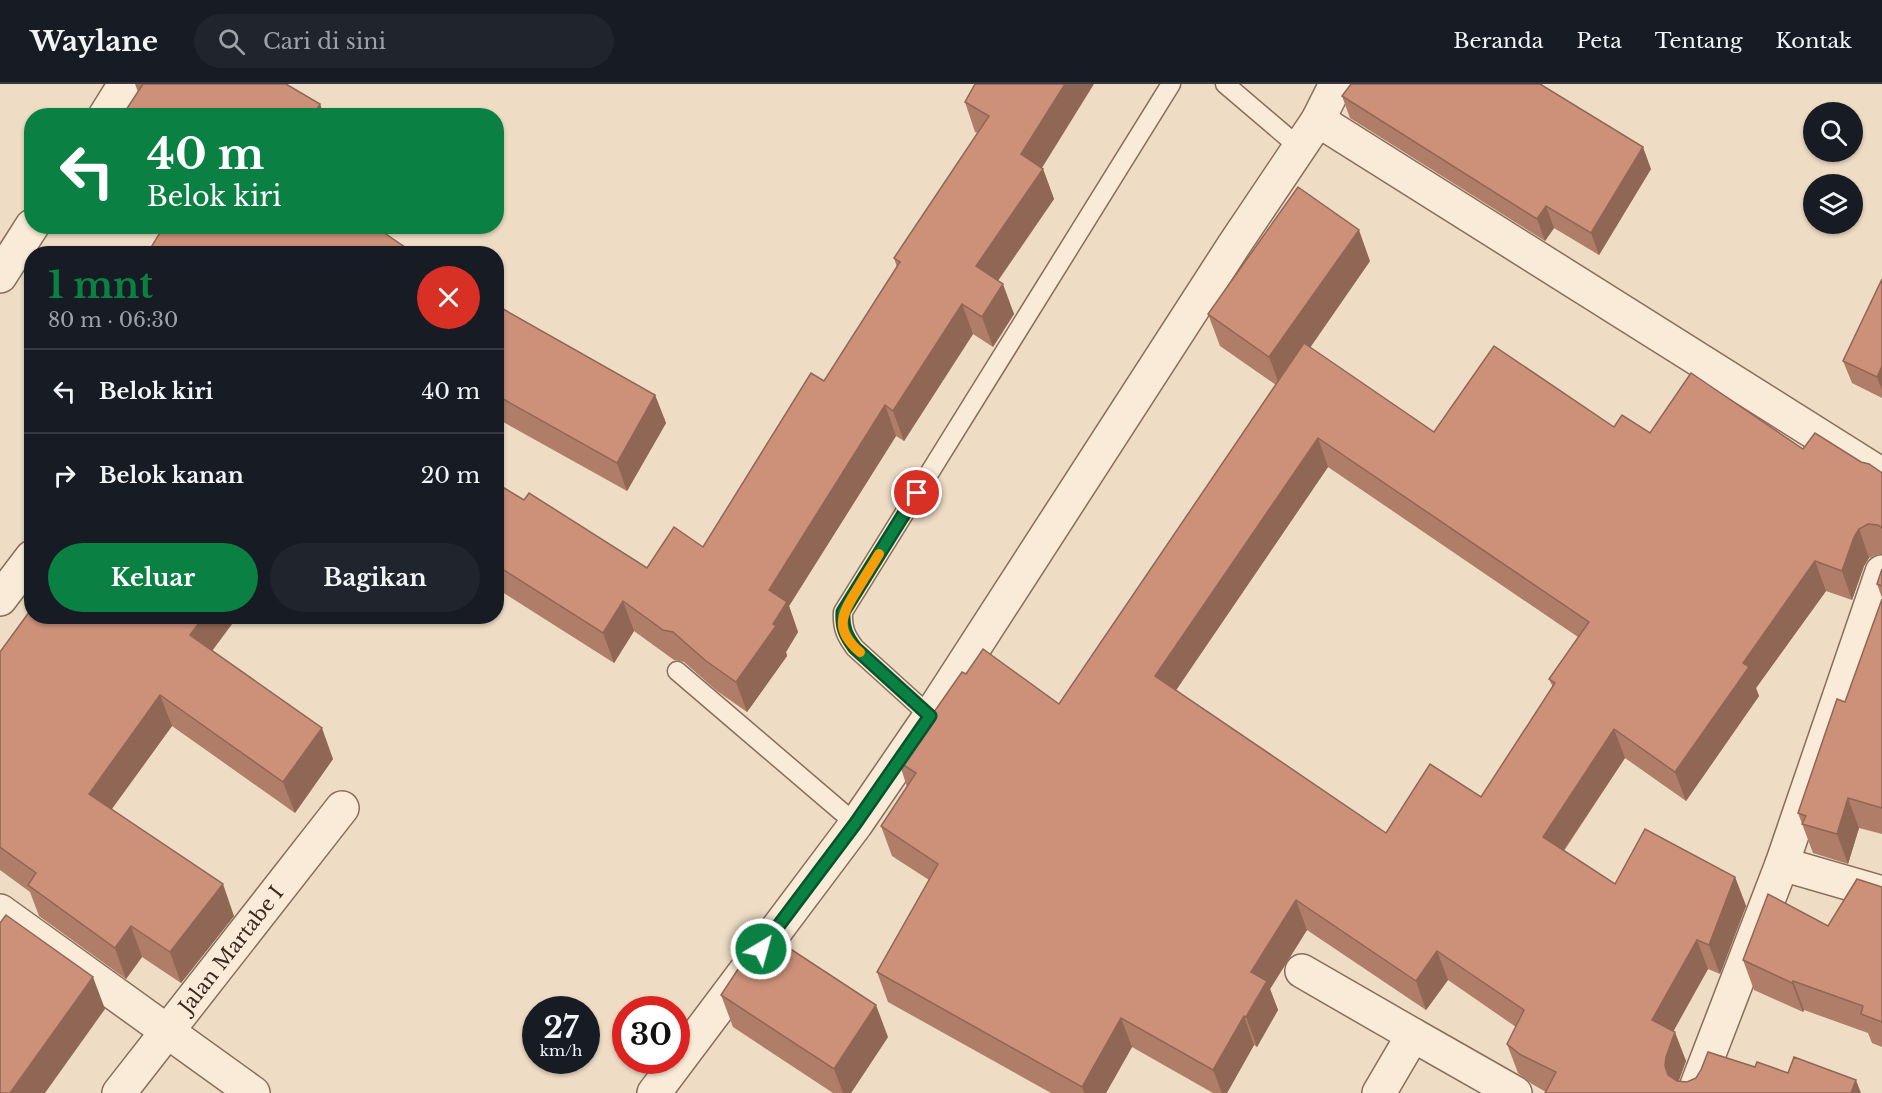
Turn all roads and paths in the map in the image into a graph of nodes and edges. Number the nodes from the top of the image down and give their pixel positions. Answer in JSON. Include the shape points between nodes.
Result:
{"nodes":[{"id":1,"x":125,"y":84,"type":"edge"},
{"id":2,"x":1171,"y":84,"type":"edge"},
{"id":3,"x":1225,"y":84,"type":"edge"},
{"id":4,"x":1336,"y":84,"type":"edge"},
{"id":5,"x":110,"y":108,"type":"edge"},
{"id":6,"x":1318,"y":120,"type":"junction"},
{"id":7,"x":1299,"y":147,"type":"junction"},
{"id":8,"x":27,"y":234,"type":"edge"},
{"id":9,"x":0,"y":276,"type":"edge"},
{"id":10,"x":1882,"y":475,"type":"edge"},
{"id":11,"x":24,"y":568,"type":"edge"},
{"id":12,"x":1882,"y":572,"type":"edge"},
{"id":13,"x":0,"y":599,"type":"edge"},
{"id":14,"x":677,"y":671,"type":"dead end"},
{"id":15,"x":930,"y":716,"type":"junction"},
{"id":16,"x":342,"y":808,"type":"dead end"},
{"id":17,"x":855,"y":824,"type":"junction"},
{"id":18,"x":1782,"y":864,"type":"junction"},
{"id":19,"x":1882,"y":893,"type":"edge"},
{"id":20,"x":0,"y":911,"type":"edge"},
{"id":21,"x":1302,"y":971,"type":"dead end"},
{"id":22,"x":167,"y":1031,"type":"junction"},
{"id":23,"x":1413,"y":1035,"type":"junction"},
{"id":24,"x":119,"y":1093,"type":"edge"},
{"id":25,"x":253,"y":1093,"type":"edge"},
{"id":26,"x":654,"y":1093,"type":"edge"},
{"id":27,"x":1379,"y":1093,"type":"edge"},
{"id":28,"x":1515,"y":1093,"type":"edge"},
{"id":29,"x":1694,"y":1093,"type":"edge"}],
"edges":[{"from":1,"to":5,"type":"street"},
{"from":2,"to":15,"type":"lane","via":[[843,612],[842,626],[855,648]]},
{"from":3,"to":7,"type":"lane"},
{"from":4,"to":6,"type":"street"},
{"from":6,"to":7,"type":"street"},
{"from":6,"to":10,"type":"street"},
{"from":7,"to":15,"type":"street"},
{"from":8,"to":9,"type":"street"},
{"from":11,"to":13,"type":"street"},
{"from":12,"to":18,"type":"street"},
{"from":14,"to":17,"type":"lane"},
{"from":15,"to":17,"type":"street"},
{"from":16,"to":22,"type":"street","name":"Jalan Martabe I"},
{"from":17,"to":26,"type":"street"},
{"from":18,"to":19,"type":"street"},
{"from":18,"to":29,"type":"street"},
{"from":20,"to":22,"type":"street"},
{"from":21,"to":23,"type":"street"},
{"from":22,"to":24,"type":"street","name":"Jalan Martabe I"},
{"from":22,"to":25,"type":"street"},
{"from":23,"to":27,"type":"street"},
{"from":23,"to":28,"type":"street"}]}
